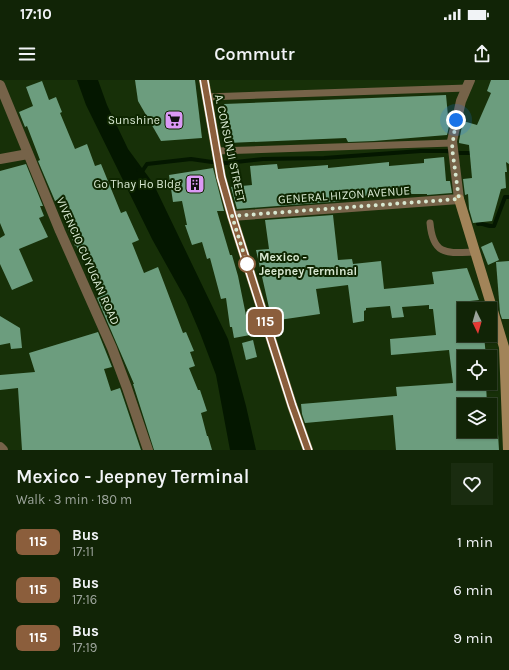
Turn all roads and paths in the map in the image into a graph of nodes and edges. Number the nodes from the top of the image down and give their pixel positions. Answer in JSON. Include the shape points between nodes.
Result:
{"nodes":[{"id":1,"x":204,"y":80,"type":"edge"},
{"id":2,"x":469,"y":84,"type":"edge"},
{"id":3,"x":0,"y":85,"type":"edge"},
{"id":4,"x":206,"y":97,"type":"junction"},
{"id":5,"x":452,"y":150,"type":"junction"},
{"id":6,"x":217,"y":152,"type":"junction"},
{"id":7,"x":28,"y":154,"type":"junction"},
{"id":8,"x":0,"y":159,"type":"edge"},
{"id":9,"x":459,"y":199,"type":"junction"},
{"id":10,"x":232,"y":216,"type":"junction"},
{"id":11,"x":430,"y":223,"type":"dead end"},
{"id":12,"x":474,"y":252,"type":"junction"},
{"id":13,"x":506,"y":346,"type":"edge"},
{"id":14,"x":148,"y":450,"type":"edge"},
{"id":15,"x":308,"y":450,"type":"edge"},
{"id":16,"x":508,"y":450,"type":"edge"}],
"edges":[{"from":1,"to":4,"type":"main road","name":"A. CONSUNJI STREET"},
{"from":2,"to":4,"type":"lane"},
{"from":2,"to":5,"type":"street","via":[[461,102]]},
{"from":3,"to":7,"type":"street","name":"VIVENCIO CUYUGAN ROAD"},
{"from":4,"to":6,"type":"main road","name":"A. CONSUNJI STREET"},
{"from":5,"to":6,"type":"lane"},
{"from":5,"to":9,"type":"street"},
{"from":6,"to":10,"type":"main road","name":"A. CONSUNJI STREET"},
{"from":7,"to":8,"type":"street"},
{"from":7,"to":14,"type":"street","name":"VIVENCIO CUYUGAN ROAD","via":[[112,348]]},
{"from":9,"to":10,"type":"street","name":"GENERAL HIZON AVENUE"},
{"from":9,"to":12,"type":"main road"},
{"from":10,"to":15,"type":"main road","name":"A. CONSUNJI STREET"},
{"from":11,"to":12,"type":"lane","via":[[431,237],[438,248],[448,252]]},
{"from":12,"to":13,"type":"main road"},
{"from":13,"to":16,"type":"main road"}]}
